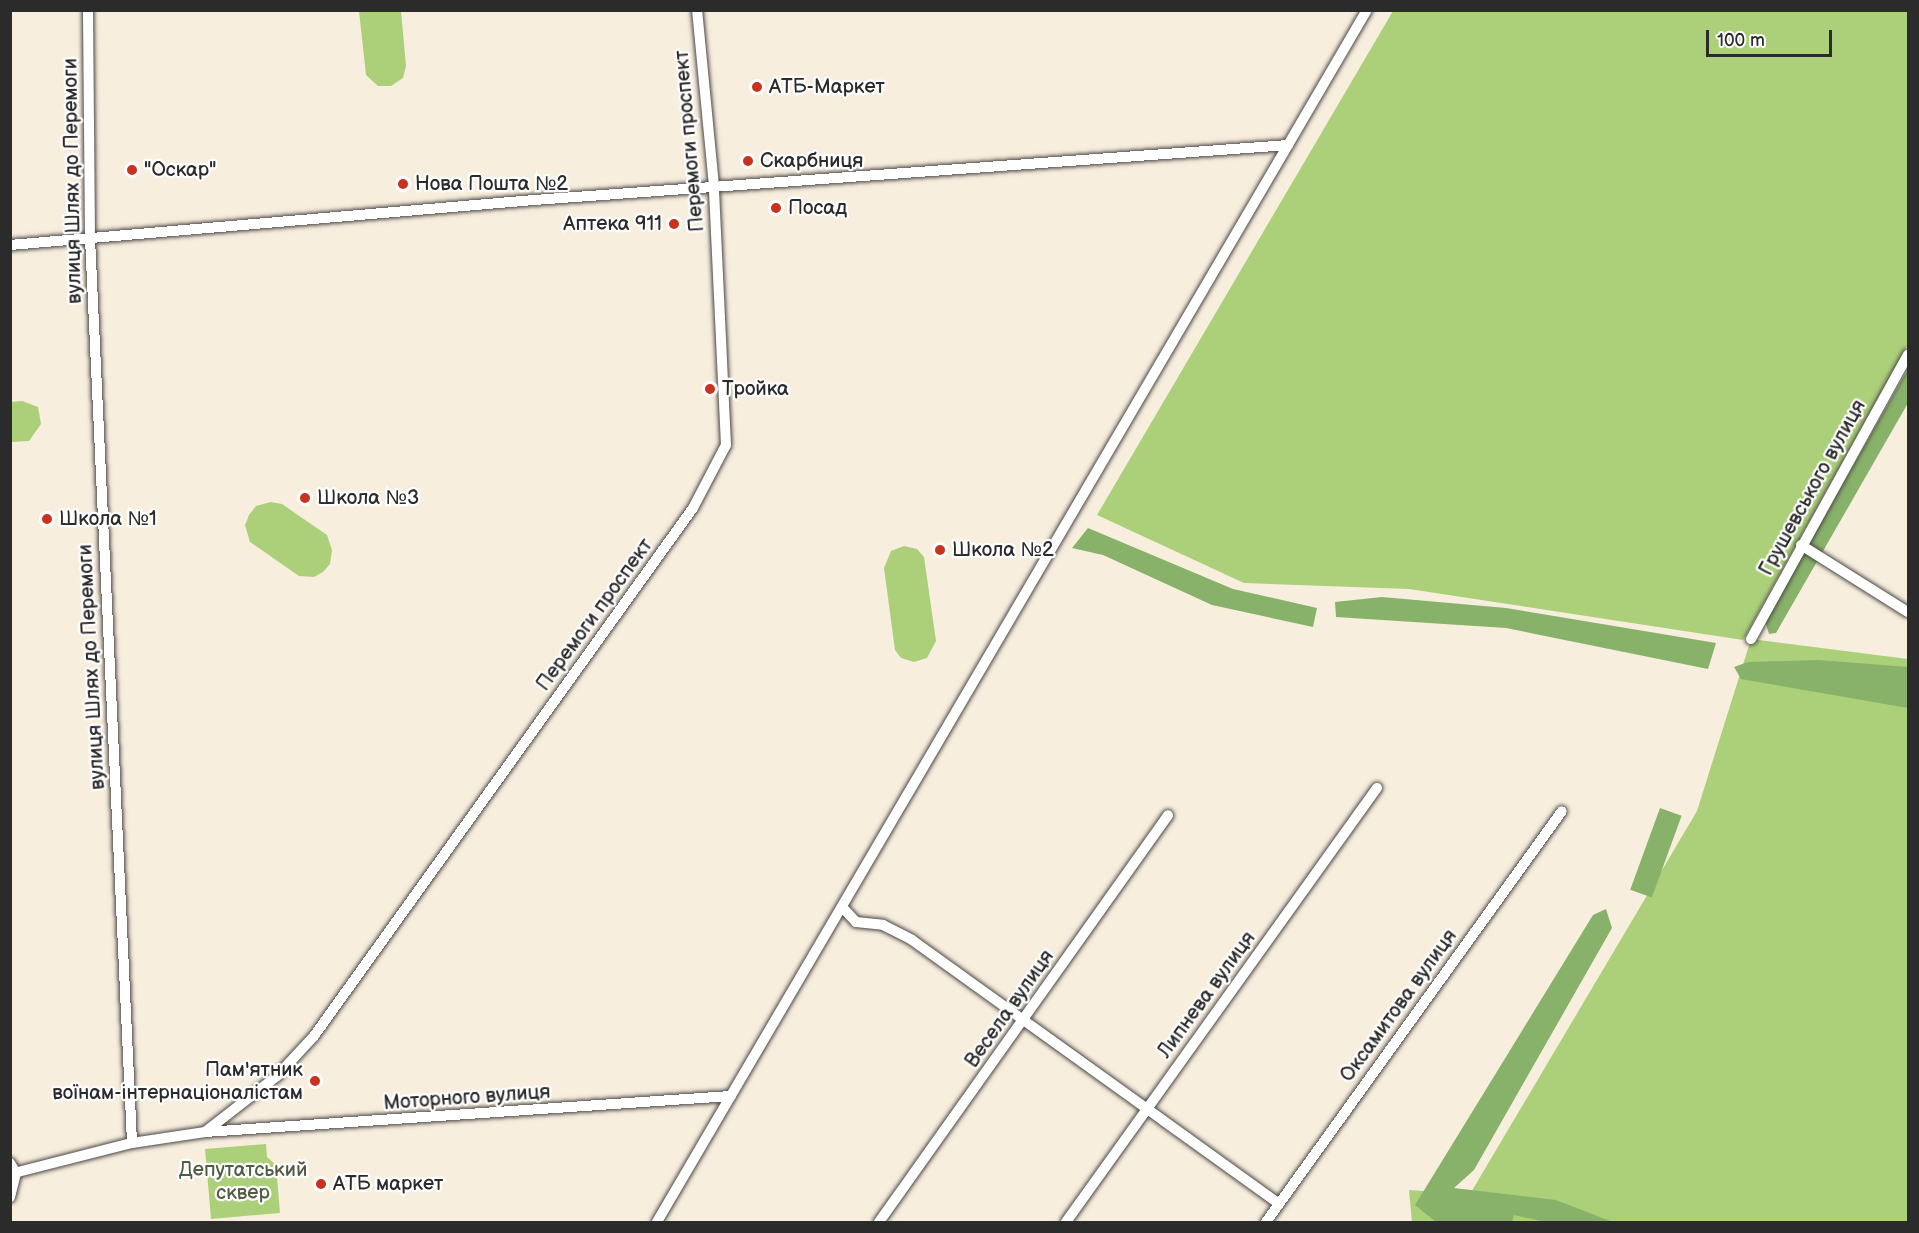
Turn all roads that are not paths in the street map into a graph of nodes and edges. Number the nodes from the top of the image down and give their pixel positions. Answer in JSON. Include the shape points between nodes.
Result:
{"nodes":[{"id":1,"x":88,"y":10,"type":"edge"},
{"id":2,"x":697,"y":10,"type":"edge"},
{"id":3,"x":1367,"y":10,"type":"edge"},
{"id":4,"x":1288,"y":145,"type":"junction"},
{"id":5,"x":714,"y":186,"type":"junction"},
{"id":6,"x":90,"y":238,"type":"junction"},
{"id":7,"x":10,"y":244,"type":"edge"},
{"id":8,"x":1908,"y":355,"type":"edge"},
{"id":9,"x":1801,"y":545,"type":"junction"},
{"id":10,"x":1908,"y":612,"type":"edge"},
{"id":11,"x":1751,"y":639,"type":"dead end"},
{"id":12,"x":1377,"y":788,"type":"dead end"},
{"id":13,"x":1562,"y":812,"type":"dead end"},
{"id":14,"x":1168,"y":815,"type":"dead end"},
{"id":15,"x":843,"y":908,"type":"junction"},
{"id":16,"x":1024,"y":1021,"type":"junction"},
{"id":17,"x":731,"y":1096,"type":"junction"},
{"id":18,"x":1149,"y":1107,"type":"junction"},
{"id":19,"x":205,"y":1132,"type":"junction"},
{"id":20,"x":132,"y":1143,"type":"junction"},
{"id":21,"x":12,"y":1170,"type":"edge"},
{"id":22,"x":10,"y":1197,"type":"edge"},
{"id":23,"x":1279,"y":1204,"type":"junction"},
{"id":24,"x":657,"y":1222,"type":"edge"},
{"id":25,"x":879,"y":1222,"type":"edge"},
{"id":26,"x":1066,"y":1222,"type":"edge"},
{"id":27,"x":1266,"y":1222,"type":"edge"}],
"edges":[{"from":1,"to":6,"type":"street","name":"вулиця Шлях до Перемоги"},
{"from":2,"to":5,"type":"street","name":"Перемоги проспект"},
{"from":3,"to":4,"type":"street"},
{"from":4,"to":5,"type":"street"},
{"from":4,"to":15,"type":"street"},
{"from":5,"to":6,"type":"street"},
{"from":5,"to":19,"type":"street","name":"Перемоги проспект","via":[[726,446],[693,508],[314,1036],[277,1076]]},
{"from":6,"to":7,"type":"street"},
{"from":6,"to":20,"type":"street","name":"вулиця Шлях до Перемоги"},
{"from":8,"to":9,"type":"street","name":"Грушевського вулиця"},
{"from":9,"to":10,"type":"street"},
{"from":9,"to":11,"type":"street","name":"Грушевського вулиця"},
{"from":12,"to":18,"type":"street","name":"Липнева вулиця"},
{"from":13,"to":23,"type":"street","name":"Оксамитова вулиця"},
{"from":14,"to":16,"type":"street","name":"Весела вулиця"},
{"from":15,"to":16,"type":"street","via":[[856,922],[883,926],[912,940]]},
{"from":15,"to":17,"type":"street"},
{"from":16,"to":18,"type":"street"},
{"from":16,"to":25,"type":"street","name":"Весела вулиця"},
{"from":17,"to":19,"type":"street","name":"Моторного вулиця","via":[[391,1123]]},
{"from":17,"to":24,"type":"street"},
{"from":18,"to":23,"type":"street"},
{"from":18,"to":26,"type":"street","name":"Липнева вулиця"},
{"from":19,"to":20,"type":"street","name":"Моторного вулиця"},
{"from":20,"to":21,"type":"street","name":"Моторного вулиця"},
{"from":21,"to":22,"type":"street"},
{"from":23,"to":27,"type":"street","name":"Оксамитова вулиця"}]}
